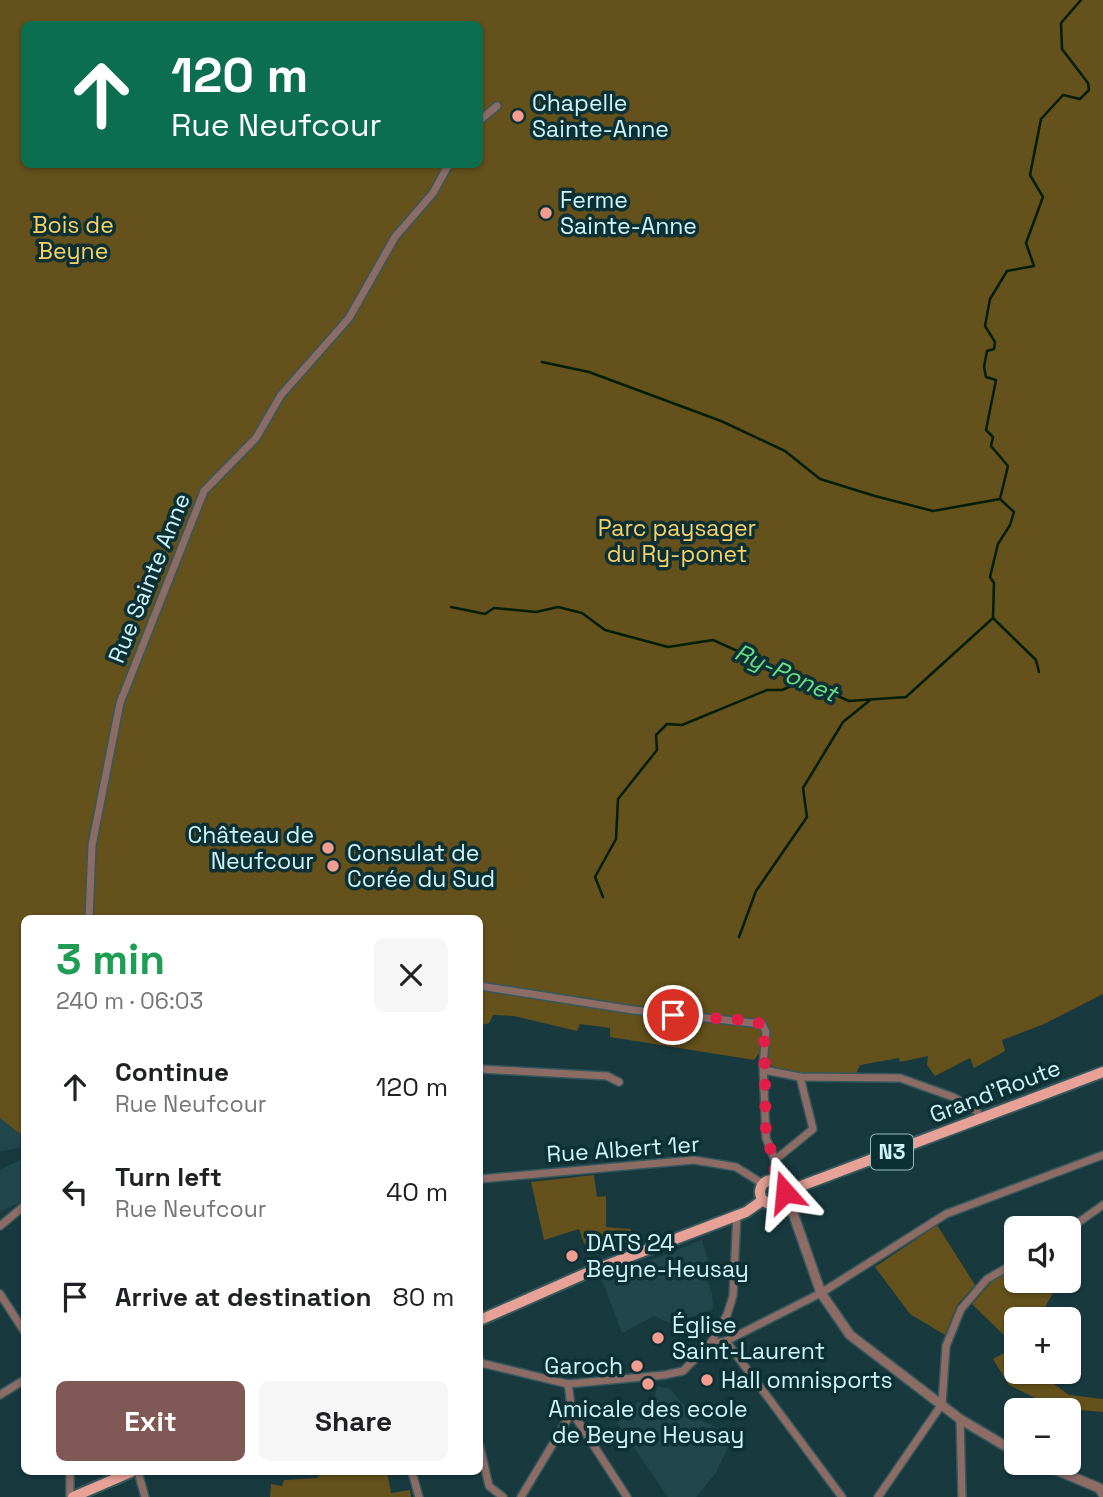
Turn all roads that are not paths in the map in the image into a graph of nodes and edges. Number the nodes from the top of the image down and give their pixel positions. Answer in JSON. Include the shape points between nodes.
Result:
{"nodes":[{"id":1,"x":497,"y":106,"type":"dead end"},
{"id":2,"x":483,"y":118,"type":"edge"},
{"id":3,"x":447,"y":168,"type":"edge"},
{"id":4,"x":89,"y":915,"type":"edge"},
{"id":5,"x":483,"y":986,"type":"edge"},
{"id":6,"x":483,"y":1069,"type":"edge"},
{"id":7,"x":764,"y":1070,"type":"junction"},
{"id":8,"x":1103,"y":1072,"type":"edge"},
{"id":9,"x":800,"y":1077,"type":"junction"},
{"id":10,"x":618,"y":1082,"type":"dead end"},
{"id":11,"x":981,"y":1119,"type":"junction"},
{"id":12,"x":1103,"y":1155,"type":"edge"},
{"id":13,"x":775,"y":1160,"type":"junction"},
{"id":14,"x":483,"y":1179,"type":"edge"},
{"id":15,"x":768,"y":1182,"type":"junction"},
{"id":16,"x":785,"y":1195,"type":"junction"},
{"id":17,"x":763,"y":1200,"type":"junction"},
{"id":18,"x":1103,"y":1205,"type":"edge"},
{"id":19,"x":21,"y":1208,"type":"edge"},
{"id":20,"x":737,"y":1214,"type":"junction"},
{"id":21,"x":1081,"y":1221,"type":"edge"},
{"id":22,"x":0,"y":1226,"type":"edge"},
{"id":23,"x":1004,"y":1270,"type":"edge"},
{"id":24,"x":821,"y":1293,"type":"junction"},
{"id":25,"x":0,"y":1294,"type":"edge"},
{"id":26,"x":483,"y":1319,"type":"edge"},
{"id":27,"x":21,"y":1326,"type":"edge"},
{"id":28,"x":726,"y":1341,"type":"junction"},
{"id":29,"x":710,"y":1344,"type":"junction"},
{"id":30,"x":483,"y":1363,"type":"edge"},
{"id":31,"x":21,"y":1382,"type":"edge"},
{"id":32,"x":568,"y":1384,"type":"junction"},
{"id":33,"x":0,"y":1395,"type":"edge"},
{"id":34,"x":942,"y":1404,"type":"junction"},
{"id":35,"x":572,"y":1412,"type":"junction"},
{"id":36,"x":960,"y":1419,"type":"junction"},
{"id":37,"x":1004,"y":1445,"type":"edge"},
{"id":38,"x":483,"y":1460,"type":"edge"},
{"id":39,"x":71,"y":1475,"type":"edge"},
{"id":40,"x":124,"y":1475,"type":"edge"},
{"id":41,"x":139,"y":1475,"type":"edge"},
{"id":42,"x":413,"y":1475,"type":"edge"},
{"id":43,"x":1068,"y":1475,"type":"edge"},
{"id":44,"x":1103,"y":1494,"type":"edge"},
{"id":45,"x":71,"y":1497,"type":"edge"},
{"id":46,"x":145,"y":1497,"type":"edge"},
{"id":47,"x":419,"y":1497,"type":"edge"},
{"id":48,"x":503,"y":1497,"type":"edge"},
{"id":49,"x":521,"y":1497,"type":"edge"},
{"id":50,"x":627,"y":1497,"type":"edge"},
{"id":51,"x":842,"y":1497,"type":"edge"},
{"id":52,"x":878,"y":1497,"type":"edge"},
{"id":53,"x":962,"y":1497,"type":"edge"}],
"edges":[{"from":1,"to":2,"type":"street"},
{"from":3,"to":4,"type":"street","name":"Rue Sainte Anne","via":[[395,237],[349,318],[281,395],[256,438],[204,491],[121,703],[92,845]]},
{"from":5,"to":7,"type":"street","via":[[633,1010],[754,1021],[766,1030]]},
{"from":6,"to":10,"type":"street","via":[[607,1076]]},
{"from":7,"to":9,"type":"street"},
{"from":7,"to":13,"type":"street","via":[[766,1138]]},
{"from":8,"to":11,"type":"main road","name":"Grand'Route","number":"N3"},
{"from":9,"to":11,"type":"street","via":[[900,1078],[953,1097],[977,1111]]},
{"from":9,"to":13,"type":"street","via":[[813,1129]]},
{"from":11,"to":16,"type":"main road","name":"Grand'Route","number":"N3"},
{"from":12,"to":24,"type":"street","via":[[946,1214]]},
{"from":13,"to":15,"type":"street"},
{"from":14,"to":15,"type":"street","name":"Rue Albert 1er","via":[[694,1160],[736,1167]]},
{"from":15,"to":16,"type":"main road"},
{"from":15,"to":17,"type":"main road","via":[[760,1191]]},
{"from":16,"to":17,"type":"main road","name":"Grand'Route","number":"N3","via":[[776,1203]]},
{"from":16,"to":24,"type":"street"},
{"from":17,"to":20,"type":"main road","name":"Grand'Route","number":"N3"},
{"from":18,"to":21,"type":"street"},
{"from":19,"to":22,"type":"street"},
{"from":20,"to":26,"type":"main road","name":"Grand'Route","number":"N3"},
{"from":20,"to":29,"type":"street","via":[[733,1296]]},
{"from":23,"to":34,"type":"street","via":[[988,1279],[961,1309],[946,1346]]},
{"from":24,"to":28,"type":"street"},
{"from":24,"to":34,"type":"street","via":[[850,1335]]},
{"from":25,"to":27,"type":"street"},
{"from":28,"to":29,"type":"street"},
{"from":28,"to":51,"type":"street"},
{"from":29,"to":32,"type":"street","via":[[677,1373]]},
{"from":30,"to":32,"type":"street"},
{"from":31,"to":33,"type":"street"},
{"from":32,"to":35,"type":"street"},
{"from":34,"to":36,"type":"street"},
{"from":34,"to":52,"type":"street"},
{"from":35,"to":49,"type":"street"},
{"from":35,"to":50,"type":"street"},
{"from":36,"to":37,"type":"street"},
{"from":36,"to":53,"type":"street"},
{"from":38,"to":48,"type":"street","via":[[489,1486]]},
{"from":39,"to":45,"type":"street"},
{"from":40,"to":45,"type":"main road"},
{"from":41,"to":46,"type":"street"},
{"from":42,"to":47,"type":"street"},
{"from":43,"to":44,"type":"street"}]}
